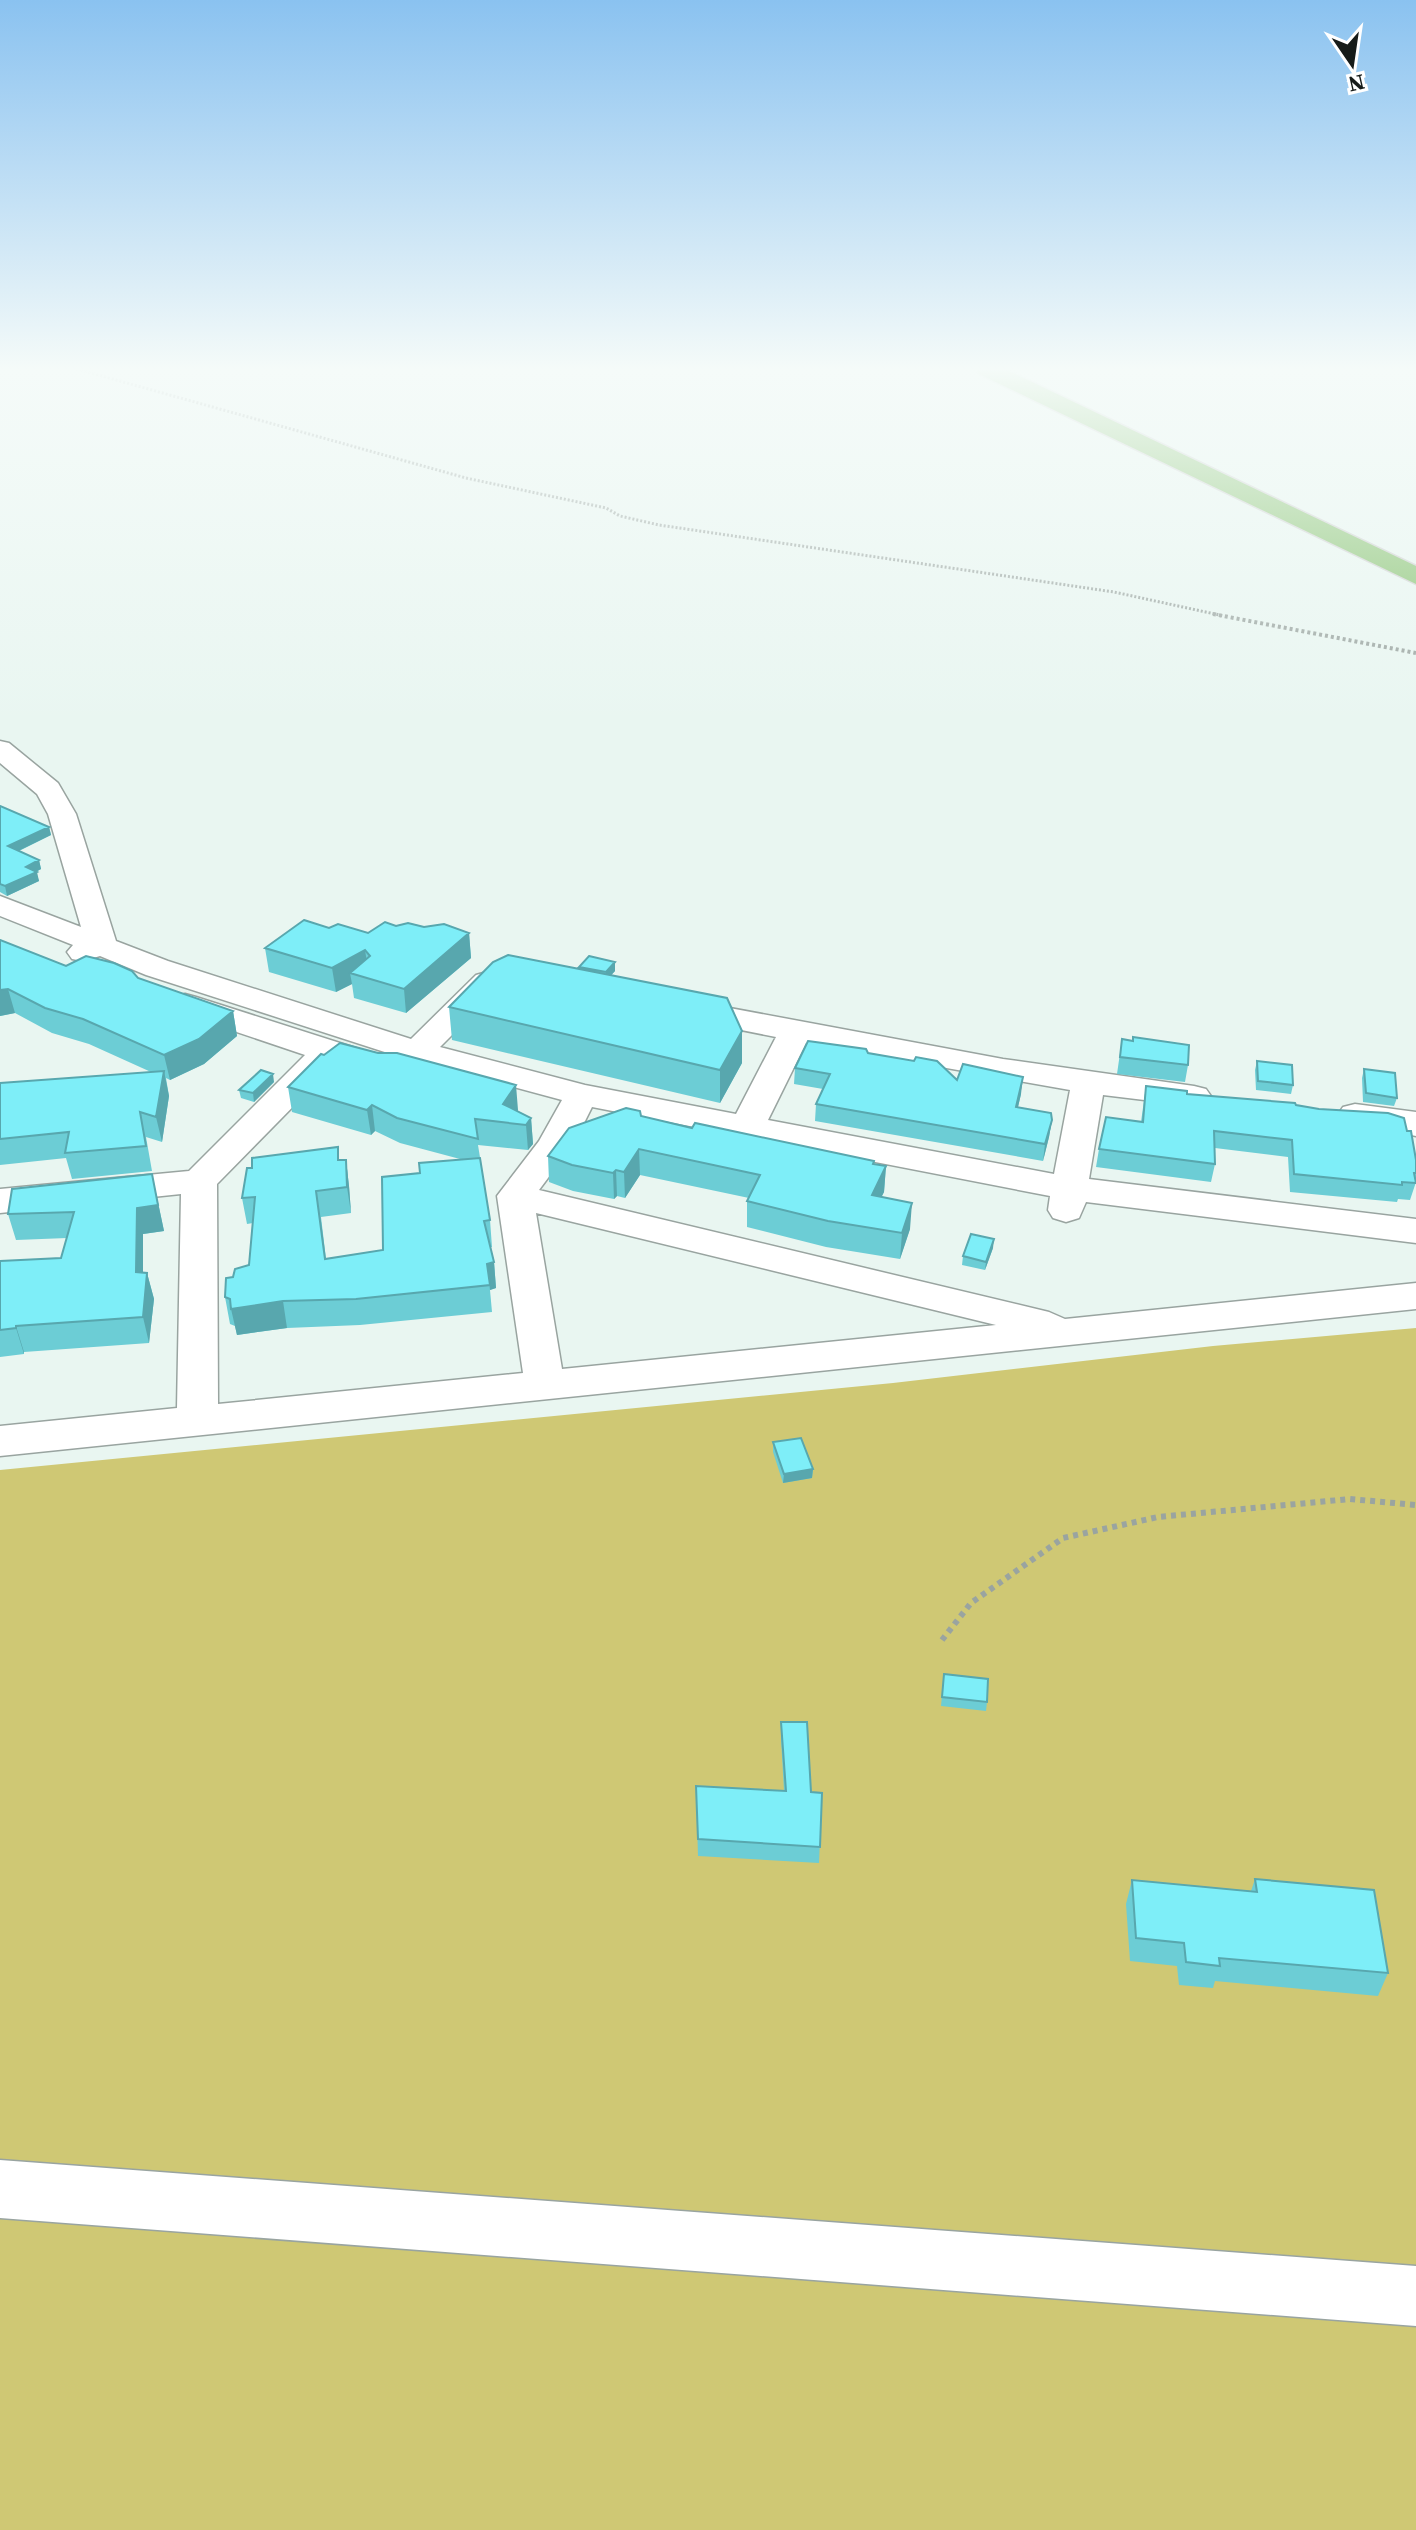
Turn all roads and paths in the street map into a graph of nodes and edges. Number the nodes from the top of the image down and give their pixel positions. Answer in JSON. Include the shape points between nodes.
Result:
{"nodes":[{"id":1,"x":508,"y":487,"type":"edge"},
{"id":2,"x":1232,"y":487,"type":"edge"},
{"id":3,"x":1416,"y":576,"type":"edge"},
{"id":4,"x":1416,"y":653,"type":"edge"},
{"id":5,"x":7,"y":761,"type":"edge"},
{"id":6,"x":0,"y":905,"type":"edge"},
{"id":7,"x":22,"y":933,"type":"edge"},
{"id":8,"x":99,"y":934,"type":"junction"},
{"id":9,"x":66,"y":959,"type":"junction"},
{"id":10,"x":518,"y":977,"type":"edge"},
{"id":11,"x":655,"y":1003,"type":"edge"},
{"id":12,"x":796,"y":1031,"type":"junction"},
{"id":13,"x":328,"y":1052,"type":"junction"},
{"id":14,"x":408,"y":1061,"type":"junction"},
{"id":15,"x":1088,"y":1084,"type":"junction"},
{"id":16,"x":1228,"y":1100,"type":"edge"},
{"id":17,"x":1322,"y":1110,"type":"edge"},
{"id":18,"x":620,"y":1115,"type":"junction"},
{"id":19,"x":569,"y":1118,"type":"junction"},
{"id":20,"x":1416,"y":1125,"type":"edge"},
{"id":21,"x":747,"y":1127,"type":"junction"},
{"id":22,"x":811,"y":1153,"type":"junction"},
{"id":23,"x":199,"y":1181,"type":"junction"},
{"id":24,"x":515,"y":1196,"type":"junction"},
{"id":25,"x":1067,"y":1199,"type":"junction"},
{"id":26,"x":0,"y":1201,"type":"edge"},
{"id":27,"x":1416,"y":1231,"type":"edge"},
{"id":28,"x":1416,"y":1254,"type":"edge"},
{"id":29,"x":1416,"y":1296,"type":"edge"},
{"id":30,"x":1076,"y":1332,"type":"junction"},
{"id":31,"x":545,"y":1386,"type":"junction"},
{"id":32,"x":197,"y":1419,"type":"junction"},
{"id":33,"x":0,"y":1441,"type":"edge"},
{"id":34,"x":1416,"y":1505,"type":"edge"},
{"id":35,"x":942,"y":1640,"type":"dead end"},
{"id":36,"x":0,"y":2189,"type":"edge"},
{"id":37,"x":1416,"y":2296,"type":"edge"}],
"edges":[{"from":1,"to":4,"type":"path","via":[[659,525],[1114,592]]},
{"from":2,"to":3,"type":"highway"},
{"from":5,"to":8,"type":"street","via":[[48,789],[62,814]]},
{"from":6,"to":7,"type":"street"},
{"from":7,"to":8,"type":"street"},
{"from":7,"to":9,"type":"street"},
{"from":8,"to":9,"type":"street"},
{"from":8,"to":14,"type":"street","via":[[157,968]]},
{"from":9,"to":13,"type":"street"},
{"from":10,"to":14,"type":"street","via":[[506,974],[489,980]]},
{"from":11,"to":12,"type":"street"},
{"from":12,"to":15,"type":"street"},
{"from":12,"to":21,"type":"street"},
{"from":13,"to":14,"type":"street"},
{"from":13,"to":23,"type":"street"},
{"from":14,"to":19,"type":"street"},
{"from":15,"to":16,"type":"street"},
{"from":15,"to":25,"type":"street"},
{"from":17,"to":20,"type":"street"},
{"from":18,"to":19,"type":"street"},
{"from":18,"to":19,"type":"street"},
{"from":18,"to":21,"type":"street"},
{"from":18,"to":22,"type":"street"},
{"from":19,"to":24,"type":"street"},
{"from":21,"to":22,"type":"street"},
{"from":22,"to":25,"type":"street"},
{"from":23,"to":26,"type":"street"},
{"from":23,"to":32,"type":"street"},
{"from":24,"to":30,"type":"street"},
{"from":24,"to":31,"type":"street"},
{"from":25,"to":27,"type":"street"},
{"from":25,"to":28,"type":"street"},
{"from":29,"to":30,"type":"street"},
{"from":30,"to":31,"type":"street"},
{"from":31,"to":32,"type":"street"},
{"from":32,"to":33,"type":"street"},
{"from":34,"to":35,"type":"path","via":[[1350,1499],[1158,1517],[1063,1538],[971,1603]]},
{"from":36,"to":37,"type":"street"}]}
